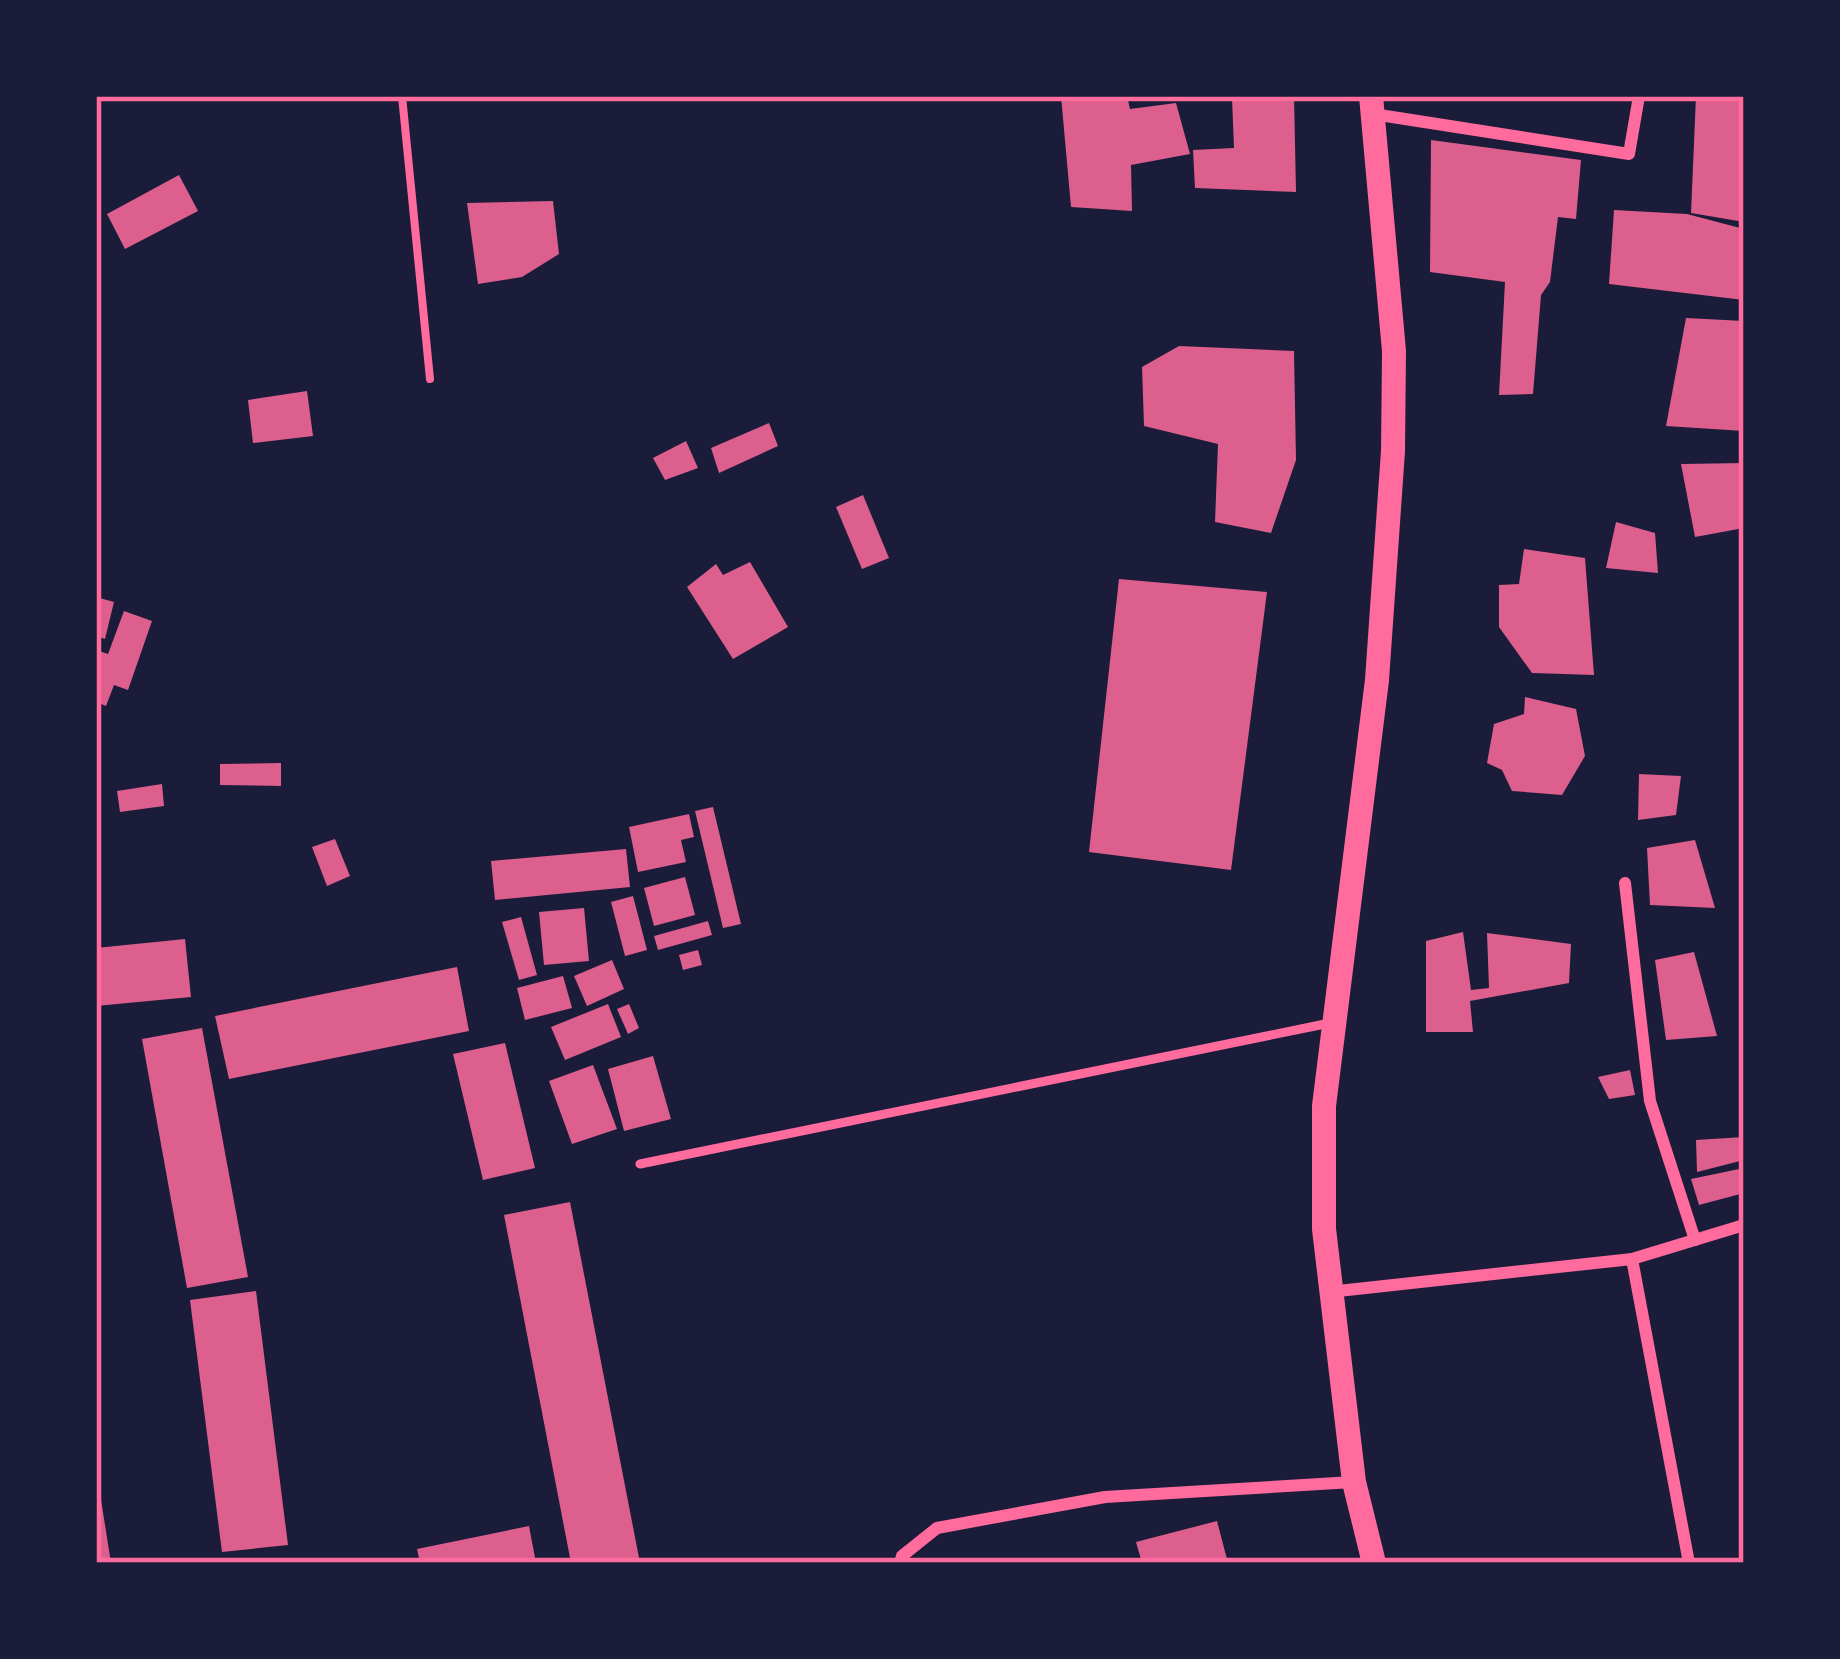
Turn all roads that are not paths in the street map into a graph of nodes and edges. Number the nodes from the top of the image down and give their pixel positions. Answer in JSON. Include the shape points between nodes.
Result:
{"nodes":[{"id":1,"x":1639,"y":96,"type":"edge"},
{"id":2,"x":1372,"y":105,"type":"edge"},
{"id":3,"x":1625,"y":883,"type":"dead end"},
{"id":4,"x":1335,"y":1022,"type":"junction"},
{"id":5,"x":640,"y":1164,"type":"dead end"},
{"id":6,"x":1744,"y":1225,"type":"edge"},
{"id":7,"x":1696,"y":1240,"type":"junction"},
{"id":8,"x":1632,"y":1259,"type":"junction"},
{"id":9,"x":1329,"y":1292,"type":"junction"},
{"id":10,"x":1354,"y":1482,"type":"junction"},
{"id":11,"x":900,"y":1563,"type":"edge"},
{"id":12,"x":1374,"y":1563,"type":"edge"},
{"id":13,"x":1689,"y":1563,"type":"edge"}],
"edges":[{"from":1,"to":2,"type":"street","via":[[1629,154]]},
{"from":2,"to":4,"type":"main road","via":[[1394,351],[1390,519]]},
{"from":3,"to":7,"type":"street","via":[[1650,1101]]},
{"from":4,"to":5,"type":"lane"},
{"from":4,"to":9,"type":"main road","via":[[1324,1106]]},
{"from":6,"to":7,"type":"street"},
{"from":7,"to":8,"type":"street"},
{"from":8,"to":9,"type":"street"},
{"from":8,"to":13,"type":"street"},
{"from":9,"to":10,"type":"main road"},
{"from":10,"to":11,"type":"street","via":[[1063,1504],[937,1528]]},
{"from":10,"to":12,"type":"main road"}]}
